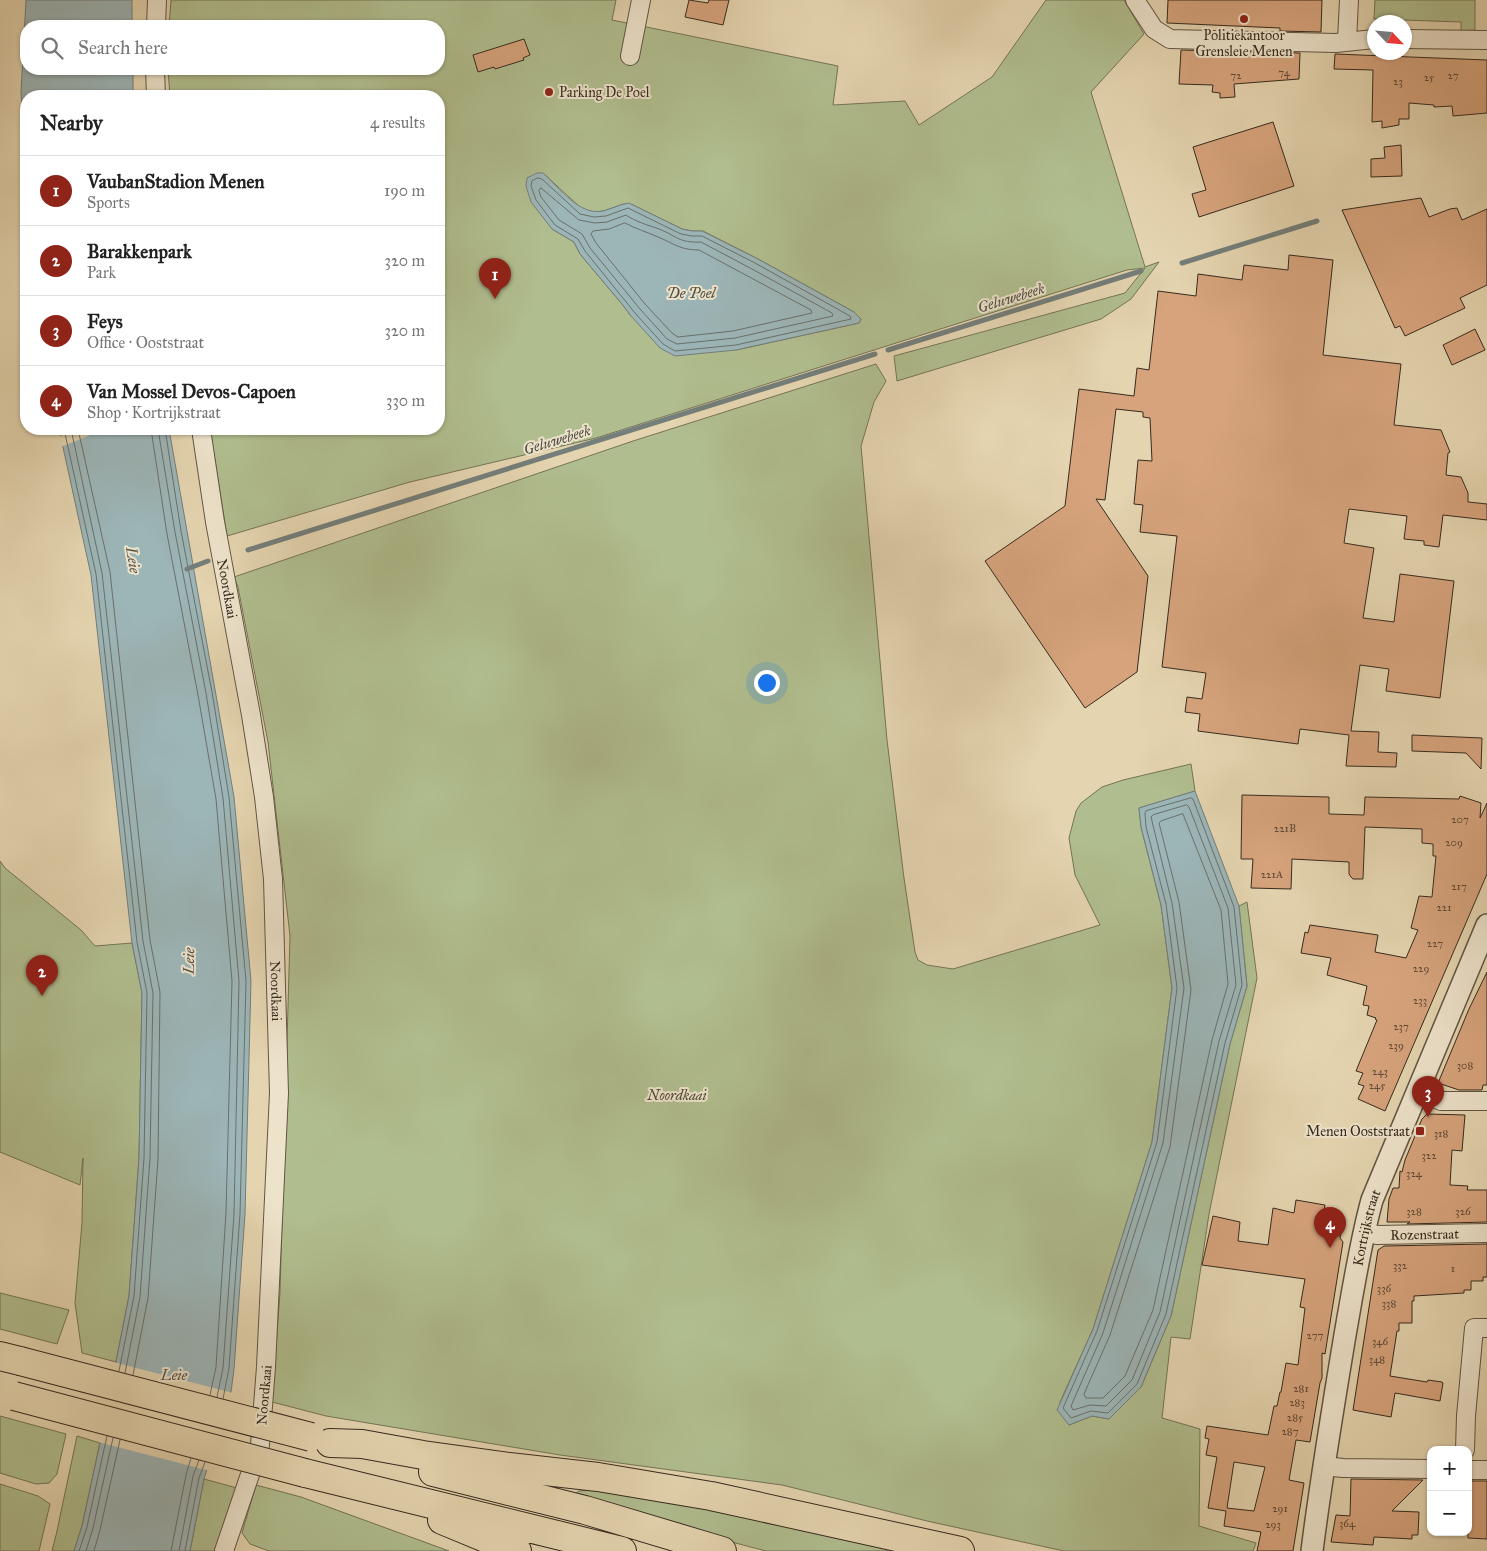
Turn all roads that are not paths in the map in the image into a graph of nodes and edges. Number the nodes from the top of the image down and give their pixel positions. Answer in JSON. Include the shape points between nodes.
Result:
{"nodes":[{"id":1,"x":157,"y":0,"type":"edge"},
{"id":2,"x":641,"y":0,"type":"edge"},
{"id":3,"x":1135,"y":0,"type":"edge"},
{"id":4,"x":1349,"y":0,"type":"edge"},
{"id":5,"x":156,"y":20,"type":"edge"},
{"id":6,"x":1485,"y":38,"type":"edge"},
{"id":7,"x":1412,"y":39,"type":"edge"},
{"id":8,"x":1367,"y":40,"type":"edge"},
{"id":9,"x":1347,"y":41,"type":"junction"},
{"id":10,"x":630,"y":56,"type":"dead end"},
{"id":11,"x":155,"y":75,"type":"edge"},
{"id":12,"x":156,"y":90,"type":"edge"},
{"id":13,"x":202,"y":435,"type":"edge"},
{"id":14,"x":1487,"y":925,"type":"edge"},
{"id":15,"x":1417,"y":1092,"type":"junction"},
{"id":16,"x":1487,"y":1101,"type":"edge"},
{"id":17,"x":1364,"y":1232,"type":"junction"},
{"id":18,"x":1487,"y":1233,"type":"edge"},
{"id":19,"x":1487,"y":1328,"type":"edge"},
{"id":20,"x":10,"y":1358,"type":"edge"},
{"id":21,"x":7,"y":1394,"type":"edge"},
{"id":22,"x":320,"y":1440,"type":"junction"},
{"id":23,"x":1466,"y":1446,"type":"edge"},
{"id":24,"x":1323,"y":1466,"type":"junction"},
{"id":25,"x":1427,"y":1469,"type":"edge"},
{"id":26,"x":1472,"y":1470,"type":"edge"},
{"id":27,"x":1487,"y":1470,"type":"edge"},
{"id":28,"x":377,"y":1490,"type":"junction"},
{"id":29,"x":224,"y":1551,"type":"edge"},
{"id":30,"x":517,"y":1551,"type":"edge"},
{"id":31,"x":622,"y":1551,"type":"edge"},
{"id":32,"x":722,"y":1551,"type":"edge"},
{"id":33,"x":960,"y":1551,"type":"edge"},
{"id":34,"x":1312,"y":1551,"type":"edge"}],
"edges":[{"from":1,"to":5,"type":"street"},
{"from":2,"to":10,"type":"street"},
{"from":3,"to":9,"type":"street","via":[[1154,29],[1170,39]]},
{"from":4,"to":9,"type":"street"},
{"from":6,"to":7,"type":"street"},
{"from":8,"to":9,"type":"street"},
{"from":11,"to":12,"type":"street"},
{"from":13,"to":29,"type":"street","name":"Noordkaai","via":[[264,797],[273,879],[279,1093],[260,1445]]},
{"from":14,"to":15,"type":"street","name":"Kortrijkstraat"},
{"from":15,"to":16,"type":"street","via":[[1441,1101]]},
{"from":15,"to":17,"type":"street","name":"Kortrijkstraat","via":[[1372,1200]]},
{"from":17,"to":18,"type":"street","name":"Rozenstraat","via":[[1377,1235]]},
{"from":17,"to":24,"type":"street","name":"Kortrijkstraat"},
{"from":19,"to":23,"type":"street","via":[[1474,1328]]},
{"from":20,"to":22,"type":"highway","bridge":true},
{"from":21,"to":28,"type":"highway","bridge":true},
{"from":22,"to":32,"type":"highway","via":[[363,1454],[585,1510]]},
{"from":22,"to":33,"type":"highway","via":[[598,1477]]},
{"from":24,"to":25,"type":"street"},
{"from":24,"to":34,"type":"street","name":"Kortrijkstraat"},
{"from":26,"to":27,"type":"street"},
{"from":28,"to":30,"type":"highway"},
{"from":28,"to":31,"type":"highway"}]}
